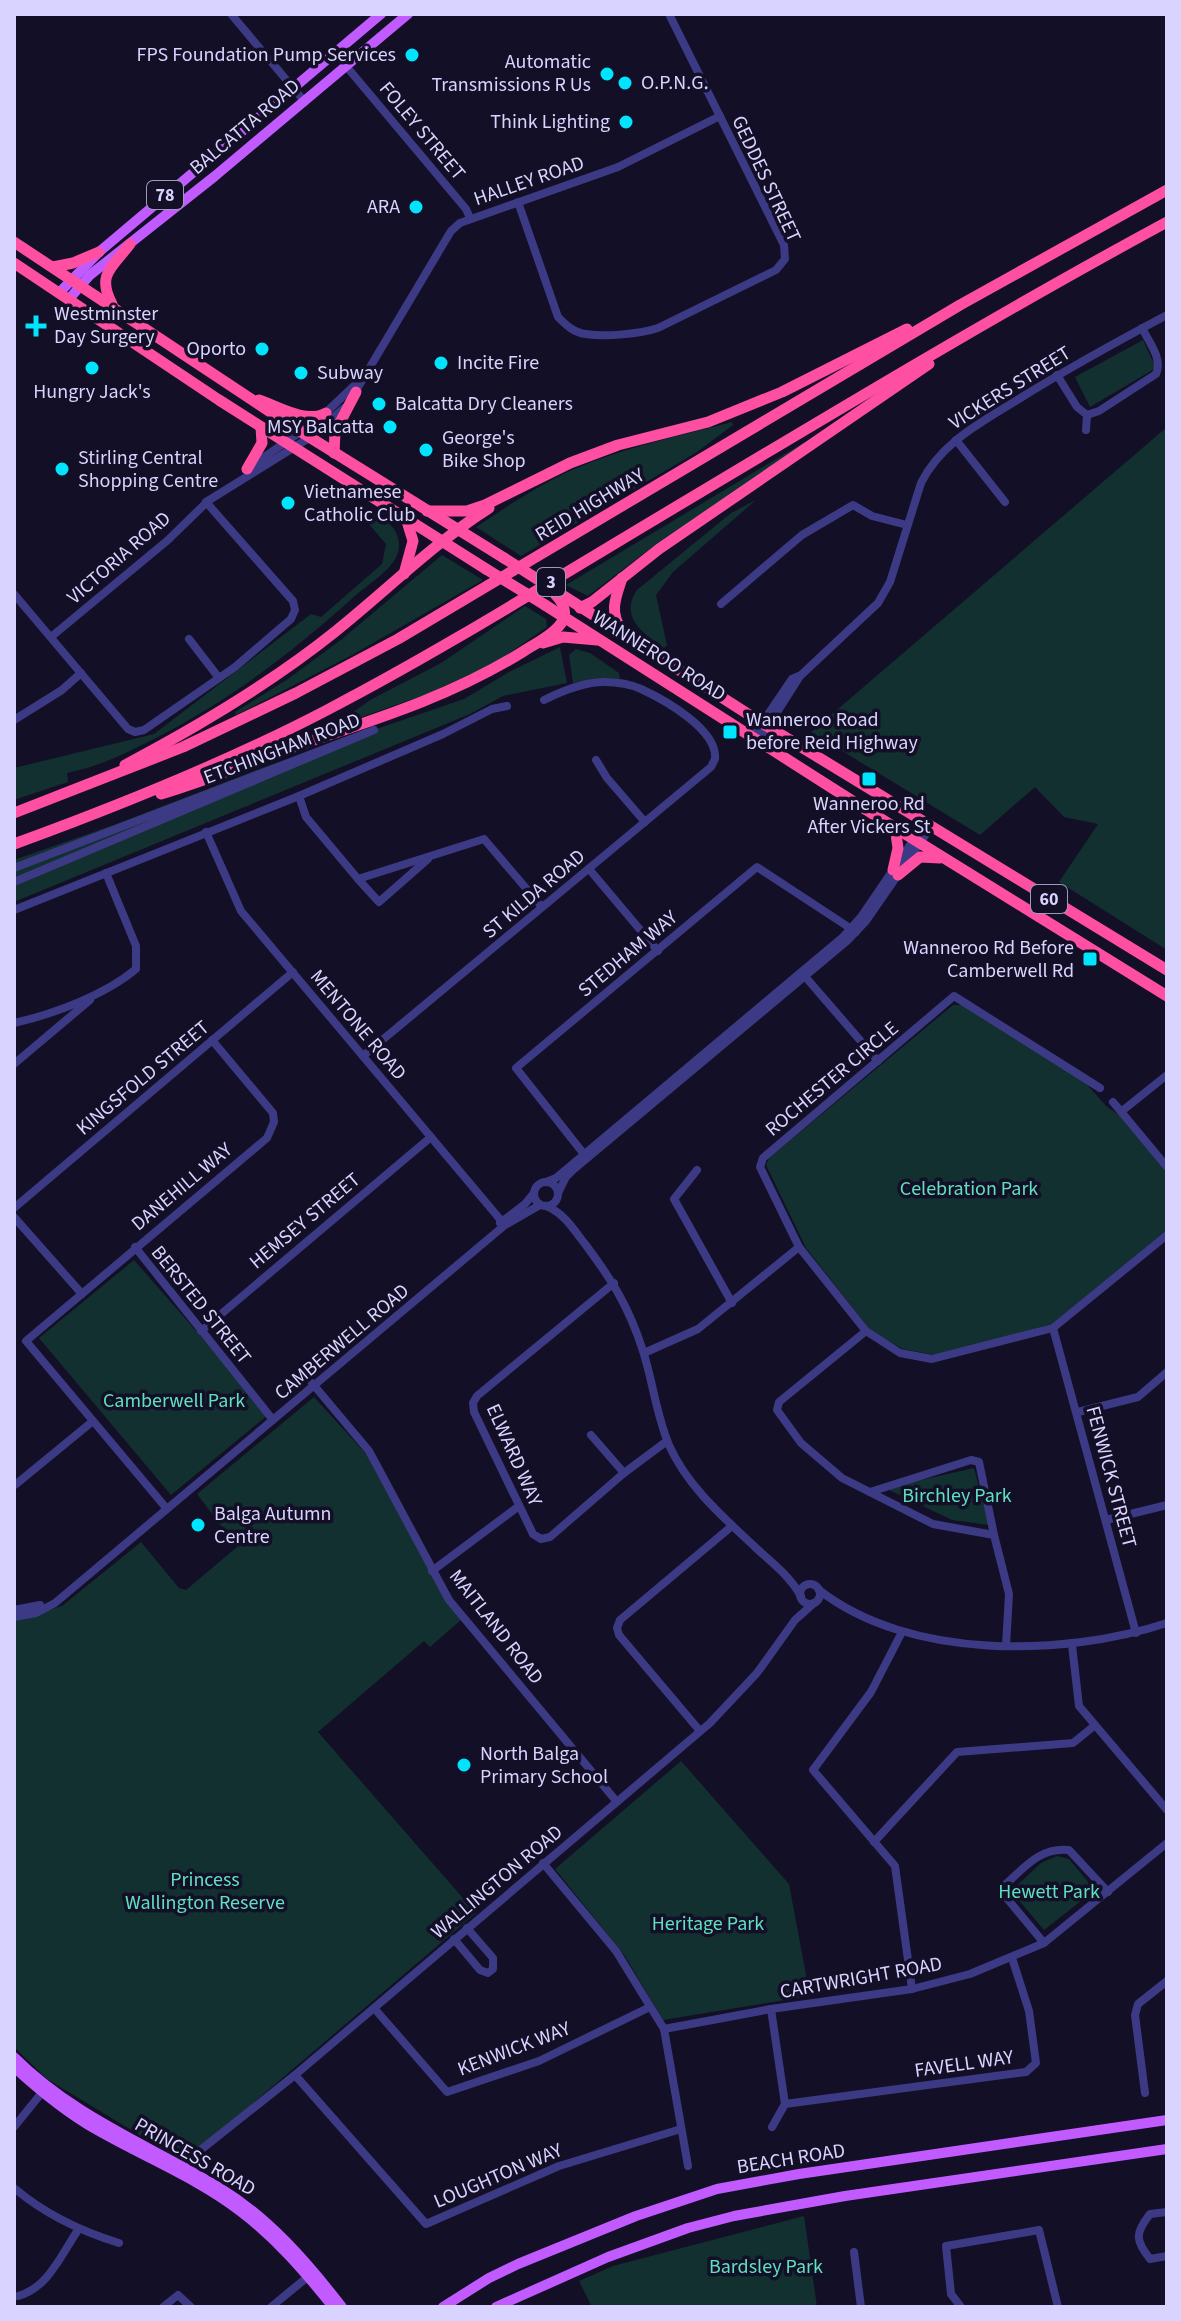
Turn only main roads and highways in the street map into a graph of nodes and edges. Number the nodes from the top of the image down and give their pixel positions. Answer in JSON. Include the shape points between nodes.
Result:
{"nodes":[{"id":1,"x":381,"y":14,"type":"edge"},
{"id":2,"x":408,"y":14,"type":"edge"},
{"id":3,"x":1167,"y":190,"type":"edge"},
{"id":4,"x":1167,"y":222,"type":"edge"},
{"id":5,"x":14,"y":242,"type":"edge"},
{"id":6,"x":130,"y":244,"type":"junction"},
{"id":7,"x":99,"y":252,"type":"junction"},
{"id":8,"x":14,"y":263,"type":"edge"},
{"id":9,"x":53,"y":267,"type":"junction"},
{"id":10,"x":76,"y":282,"type":"junction"},
{"id":11,"x":64,"y":296,"type":"junction"},
{"id":12,"x":960,"y":305,"type":"junction"},
{"id":13,"x":115,"y":309,"type":"junction"},
{"id":14,"x":981,"y":326,"type":"junction"},
{"id":15,"x":356,"y":392,"type":"road end"},
{"id":16,"x":244,"y":394,"type":"junction"},
{"id":17,"x":326,"y":413,"type":"road end"},
{"id":18,"x":261,"y":427,"type":"junction"},
{"id":19,"x":334,"y":453,"type":"junction"},
{"id":20,"x":247,"y":469,"type":"road end"},
{"id":21,"x":537,"y":478,"type":"junction"},
{"id":22,"x":426,"y":511,"type":"junction"},
{"id":23,"x":406,"y":518,"type":"junction"},
{"id":24,"x":458,"y":530,"type":"junction"},
{"id":25,"x":443,"y":542,"type":"junction"},
{"id":26,"x":404,"y":575,"type":"junction"},
{"id":27,"x":622,"y":576,"type":"junction"},
{"id":28,"x":555,"y":592,"type":"junction"},
{"id":29,"x":583,"y":607,"type":"junction"},
{"id":30,"x":557,"y":611,"type":"junction"},
{"id":31,"x":623,"y":633,"type":"junction"},
{"id":32,"x":602,"y":641,"type":"junction"},
{"id":33,"x":531,"y":647,"type":"junction"},
{"id":34,"x":68,"y":794,"type":"junction"},
{"id":35,"x":107,"y":810,"type":"junction"},
{"id":36,"x":14,"y":813,"type":"edge"},
{"id":37,"x":895,"y":827,"type":"junction"},
{"id":38,"x":14,"y":844,"type":"edge"},
{"id":39,"x":945,"y":858,"type":"junction"},
{"id":40,"x":1167,"y":970,"type":"edge"},
{"id":41,"x":1167,"y":996,"type":"edge"},
{"id":42,"x":14,"y":2057,"type":"edge"},
{"id":43,"x":14,"y":2067,"type":"edge"},
{"id":44,"x":45,"y":2089,"type":"junction"},
{"id":45,"x":1167,"y":2120,"type":"edge"},
{"id":46,"x":1167,"y":2149,"type":"edge"},
{"id":47,"x":311,"y":2275,"type":"junction"},
{"id":48,"x":333,"y":2307,"type":"edge"},
{"id":49,"x":342,"y":2307,"type":"edge"},
{"id":50,"x":443,"y":2307,"type":"edge"},
{"id":51,"x":496,"y":2307,"type":"edge"}],
"edges":[{"from":1,"to":7,"type":"main road","name":"BALCATTA ROAD","number":"78"},
{"from":2,"to":6,"type":"main road","name":"BALCATTA ROAD","number":"78"},
{"from":3,"to":12,"type":"highway","name":"REID HIGHWAY","number":"3"},
{"from":4,"to":14,"type":"highway","number":"3"},
{"from":5,"to":9,"type":"highway","name":"WANNEROO ROAD","number":"60"},
{"from":6,"to":10,"type":"main road","name":"BALCATTA ROAD","number":"78"},
{"from":6,"to":13,"type":"highway","via":[[104,279]]},
{"from":7,"to":9,"type":"highway"},
{"from":7,"to":10,"type":"main road","name":"BALCATTA ROAD","number":"78"},
{"from":8,"to":11,"type":"highway","name":"WANNEROO ROAD","number":"60"},
{"from":9,"to":10,"type":"highway","name":"WANNEROO ROAD","number":"60"},
{"from":10,"to":11,"type":"main road","name":"BALCATTA ROAD","number":"78"},
{"from":10,"to":13,"type":"highway","name":"WANNEROO ROAD","number":"60"},
{"from":11,"to":18,"type":"highway","name":"WANNEROO ROAD","number":"60"},
{"from":12,"to":21,"type":"highway","via":[[767,398],[708,422],[618,445]]},
{"from":12,"to":34,"type":"highway","name":"REID HIGHWAY","number":"3","via":[[398,639],[250,716]]},
{"from":13,"to":16,"type":"highway","name":"WANNEROO ROAD","number":"60"},
{"from":14,"to":27,"type":"highway"},
{"from":14,"to":35,"type":"highway","number":"3","via":[[441,648],[328,710]]},
{"from":15,"to":19,"type":"highway","via":[[335,432]]},
{"from":16,"to":17,"type":"highway","via":[[306,417]]},
{"from":16,"to":19,"type":"highway","name":"WANNEROO ROAD","number":"60"},
{"from":18,"to":20,"type":"highway","via":[[262,443]]},
{"from":18,"to":23,"type":"highway","name":"WANNEROO ROAD","number":"60"},
{"from":19,"to":22,"type":"highway","name":"WANNEROO ROAD","number":"60"},
{"from":21,"to":22,"type":"highway","via":[[467,511]]},
{"from":21,"to":24,"type":"highway"},
{"from":22,"to":24,"type":"highway","name":"WANNEROO ROAD","number":"60"},
{"from":23,"to":25,"type":"highway","name":"WANNEROO ROAD","number":"60"},
{"from":23,"to":26,"type":"highway","via":[[413,543]]},
{"from":24,"to":25,"type":"highway"},
{"from":24,"to":28,"type":"highway","name":"WANNEROO ROAD","number":"60","bridge":true},
{"from":25,"to":26,"type":"highway"},
{"from":25,"to":30,"type":"highway","name":"WANNEROO ROAD","number":"60","bridge":true},
{"from":26,"to":34,"type":"highway","via":[[243,699]]},
{"from":27,"to":29,"type":"highway"},
{"from":27,"to":31,"type":"highway","via":[[613,616]]},
{"from":28,"to":29,"type":"highway","name":"WANNEROO ROAD","number":"60"},
{"from":28,"to":30,"type":"highway"},
{"from":29,"to":30,"type":"highway"},
{"from":29,"to":31,"type":"highway","name":"WANNEROO ROAD","number":"60"},
{"from":30,"to":32,"type":"highway","name":"WANNEROO ROAD","number":"60"},
{"from":30,"to":33,"type":"highway","via":[[559,626]]},
{"from":31,"to":40,"type":"highway","name":"WANNEROO ROAD","number":"60"},
{"from":32,"to":33,"type":"highway","via":[[563,637]]},
{"from":32,"to":37,"type":"highway","name":"WANNEROO ROAD","number":"60"},
{"from":33,"to":35,"type":"highway","via":[[470,683],[418,704]]},
{"from":34,"to":36,"type":"highway","name":"REID HIGHWAY","number":"3"},
{"from":35,"to":38,"type":"highway","number":"3"},
{"from":37,"to":39,"type":"highway","name":"WANNEROO ROAD","number":"60"},
{"from":37,"to":39,"type":"highway","via":[[895,872],[920,857]]},
{"from":39,"to":41,"type":"highway","name":"WANNEROO ROAD","number":"60"},
{"from":42,"to":44,"type":"main road","name":"PRINCESS ROAD"},
{"from":43,"to":44,"type":"main road","name":"PRINCESS ROAD"},
{"from":44,"to":47,"type":"main road","name":"PRINCESS ROAD","via":[[220,2188],[283,2237]]},
{"from":45,"to":50,"type":"main road","name":"BEACH ROAD","via":[[717,2189],[518,2264]]},
{"from":46,"to":51,"type":"main road","via":[[734,2216],[608,2257]]},
{"from":47,"to":48,"type":"main road","name":"PRINCESS ROAD"},
{"from":47,"to":49,"type":"main road","name":"PRINCESS ROAD"}]}
